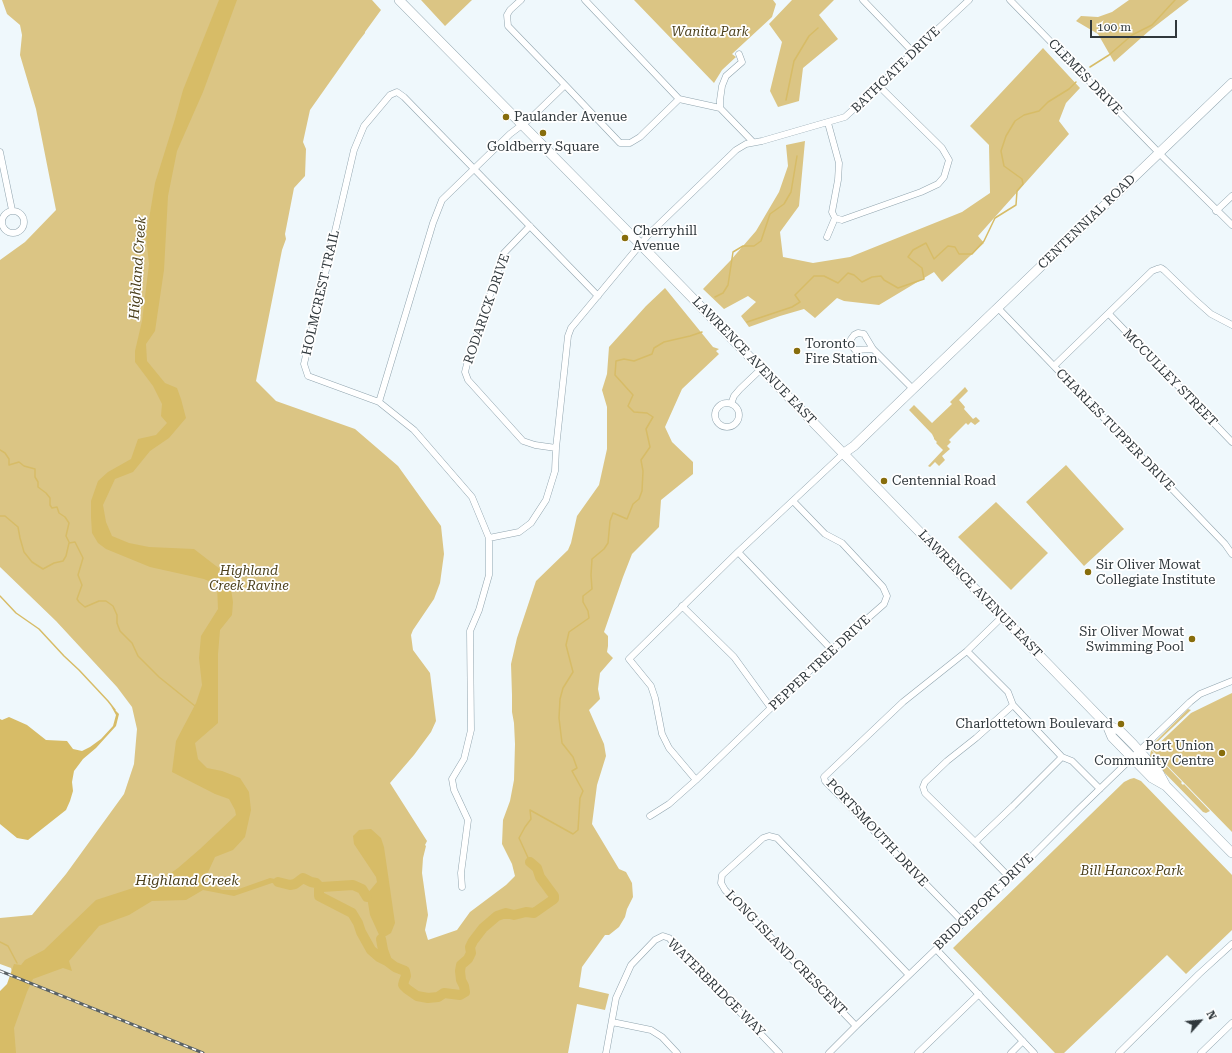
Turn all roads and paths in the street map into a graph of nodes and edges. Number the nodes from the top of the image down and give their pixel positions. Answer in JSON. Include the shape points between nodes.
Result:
{"nodes":[{"id":1,"x":399,"y":0,"type":"edge"},
{"id":2,"x":521,"y":0,"type":"edge"},
{"id":3,"x":585,"y":0,"type":"edge"},
{"id":4,"x":863,"y":0,"type":"edge"},
{"id":5,"x":969,"y":0,"type":"edge"},
{"id":6,"x":1010,"y":0,"type":"edge"},
{"id":7,"x":913,"y":52,"type":"junction"},
{"id":8,"x":739,"y":54,"type":"dead end"},
{"id":9,"x":1232,"y":83,"type":"edge"},
{"id":10,"x":565,"y":85,"type":"junction"},
{"id":11,"x":879,"y":86,"type":"junction"},
{"id":12,"x":679,"y":99,"type":"junction"},
{"id":13,"x":720,"y":108,"type":"junction"},
{"id":14,"x":828,"y":122,"type":"junction"},
{"id":15,"x":522,"y":124,"type":"junction"},
{"id":16,"x":753,"y":142,"type":"junction"},
{"id":17,"x":0,"y":152,"type":"edge"},
{"id":18,"x":1159,"y":153,"type":"junction"},
{"id":19,"x":474,"y":169,"type":"junction"},
{"id":20,"x":1232,"y":196,"type":"edge"},
{"id":21,"x":12,"y":210,"type":"dead end"},
{"id":22,"x":1216,"y":211,"type":"junction"},
{"id":23,"x":835,"y":218,"type":"junction"},
{"id":24,"x":530,"y":226,"type":"junction"},
{"id":25,"x":1232,"y":226,"type":"edge"},
{"id":26,"x":827,"y":237,"type":"dead end"},
{"id":27,"x":640,"y":244,"type":"junction"},
{"id":28,"x":598,"y":296,"type":"junction"},
{"id":29,"x":998,"y":308,"type":"junction"},
{"id":30,"x":1109,"y":314,"type":"junction"},
{"id":31,"x":1232,"y":325,"type":"edge"},
{"id":32,"x":873,"y":349,"type":"dead end"},
{"id":33,"x":1054,"y":366,"type":"junction"},
{"id":34,"x":761,"y":369,"type":"junction"},
{"id":35,"x":913,"y":389,"type":"junction"},
{"id":36,"x":379,"y":402,"type":"junction"},
{"id":37,"x":731,"y":404,"type":"dead end"},
{"id":38,"x":1232,"y":442,"type":"edge"},
{"id":39,"x":556,"y":448,"type":"junction"},
{"id":40,"x":844,"y":453,"type":"junction"},
{"id":41,"x":793,"y":501,"type":"junction"},
{"id":42,"x":490,"y":538,"type":"junction"},
{"id":43,"x":738,"y":552,"type":"junction"},
{"id":44,"x":1232,"y":554,"type":"edge"},
{"id":45,"x":682,"y":606,"type":"junction"},
{"id":46,"x":1002,"y":617,"type":"junction"},
{"id":47,"x":832,"y":650,"type":"junction"},
{"id":48,"x":967,"y":651,"type":"junction"},
{"id":49,"x":1232,"y":681,"type":"edge"},
{"id":50,"x":1013,"y":705,"type":"junction"},
{"id":51,"x":771,"y":708,"type":"junction"},
{"id":52,"x":1136,"y":754,"type":"junction"},
{"id":53,"x":1062,"y":757,"type":"junction"},
{"id":54,"x":696,"y":780,"type":"junction"},
{"id":55,"x":1100,"y":789,"type":"junction"},
{"id":56,"x":650,"y":816,"type":"dead end"},
{"id":57,"x":975,"y":842,"type":"junction"},
{"id":58,"x":1232,"y":853,"type":"edge"},
{"id":59,"x":1010,"y":878,"type":"junction"},
{"id":60,"x":462,"y":887,"type":"dead end"},
{"id":61,"x":964,"y":923,"type":"junction"},
{"id":62,"x":1232,"y":944,"type":"edge"},
{"id":63,"x":936,"y":949,"type":"junction"},
{"id":64,"x":909,"y":975,"type":"junction"},
{"id":65,"x":979,"y":994,"type":"junction"},
{"id":66,"x":612,"y":1022,"type":"junction"},
{"id":67,"x":1232,"y":1023,"type":"edge"},
{"id":68,"x":856,"y":1026,"type":"junction"},
{"id":69,"x":1023,"y":1041,"type":"junction"},
{"id":70,"x":606,"y":1053,"type":"edge"},
{"id":71,"x":677,"y":1053,"type":"edge"},
{"id":72,"x":779,"y":1053,"type":"edge"},
{"id":73,"x":829,"y":1053,"type":"edge"},
{"id":74,"x":918,"y":1053,"type":"edge"},
{"id":75,"x":1011,"y":1053,"type":"edge"},
{"id":76,"x":1034,"y":1053,"type":"edge"},
{"id":77,"x":1119,"y":1053,"type":"edge"},
{"id":78,"x":1201,"y":1053,"type":"edge"}],
"edges":[{"from":1,"to":15,"type":"main road","name":"LAWRENCE AVENUE EAST"},
{"from":2,"to":10,"type":"street","via":[[507,15],[508,26]]},
{"from":3,"to":12,"type":"street"},
{"from":4,"to":7,"type":"street"},
{"from":5,"to":7,"type":"street","name":"BATHGATE DRIVE"},
{"from":6,"to":18,"type":"street","name":"CLEMES DRIVE"},
{"from":7,"to":11,"type":"street","name":"BATHGATE DRIVE"},
{"from":8,"to":13,"type":"street","via":[[742,62],[726,76],[722,86]]},
{"from":9,"to":18,"type":"main road","name":"CENTENNIAL ROAD"},
{"from":10,"to":12,"type":"street","via":[[620,143],[630,143],[640,137]]},
{"from":10,"to":15,"type":"street","via":[[533,117]]},
{"from":11,"to":14,"type":"street","name":"BATHGATE DRIVE","via":[[845,117]]},
{"from":11,"to":23,"type":"street","via":[[942,148],[949,160],[944,177],[938,184],[921,192],[842,220]]},
{"from":12,"to":13,"type":"street"},
{"from":13,"to":16,"type":"street"},
{"from":14,"to":16,"type":"street","name":"BATHGATE DRIVE"},
{"from":14,"to":23,"type":"street","via":[[840,163],[832,212]]},
{"from":15,"to":19,"type":"street"},
{"from":15,"to":27,"type":"main road","name":"LAWRENCE AVENUE EAST"},
{"from":16,"to":27,"type":"street","name":"BATHGATE DRIVE","via":[[736,150]]},
{"from":17,"to":21,"type":"street"},
{"from":18,"to":22,"type":"street","name":"CLEMES DRIVE"},
{"from":18,"to":29,"type":"main road","name":"CENTENNIAL ROAD"},
{"from":19,"to":24,"type":"street","name":"HOLMCREST TRAIL"},
{"from":19,"to":36,"type":"street","via":[[442,200]]},
{"from":19,"to":36,"type":"street","name":"HOLMCREST TRAIL","via":[[397,92],[390,95],[364,126],[354,150],[304,364],[308,376]]},
{"from":20,"to":22,"type":"street"},
{"from":22,"to":25,"type":"street","name":"CLEMES DRIVE"},
{"from":23,"to":26,"type":"street"},
{"from":24,"to":28,"type":"street","name":"HOLMCREST TRAIL"},
{"from":24,"to":39,"type":"street","name":"RODARICK DRIVE","via":[[504,253],[465,372],[468,380],[523,441]]},
{"from":27,"to":28,"type":"street"},
{"from":27,"to":34,"type":"main road","name":"LAWRENCE AVENUE EAST"},
{"from":28,"to":39,"type":"street","via":[[571,328],[568,336]]},
{"from":29,"to":33,"type":"street","name":"CHARLES TUPPER DRIVE"},
{"from":29,"to":35,"type":"main road","name":"CENTENNIAL ROAD"},
{"from":30,"to":31,"type":"street","via":[[1152,271],[1161,268],[1211,314]]},
{"from":30,"to":33,"type":"street"},
{"from":30,"to":38,"type":"street","name":"MCCULLEY STREET"},
{"from":32,"to":35,"type":"street"},
{"from":33,"to":44,"type":"street","name":"CHARLES TUPPER DRIVE"},
{"from":34,"to":37,"type":"street","via":[[740,389]]},
{"from":34,"to":40,"type":"main road","name":"LAWRENCE AVENUE EAST"},
{"from":35,"to":40,"type":"main road","name":"CENTENNIAL ROAD"},
{"from":36,"to":42,"type":"street","name":"HOLMCREST TRAIL","via":[[414,430],[472,497]]},
{"from":39,"to":42,"type":"street","via":[[555,471],[546,500],[531,523],[519,532]]},
{"from":40,"to":41,"type":"street","name":"CENTENNIAL ROAD"},
{"from":40,"to":46,"type":"main road","name":"LAWRENCE AVENUE EAST"},
{"from":41,"to":43,"type":"street","name":"CENTENNIAL ROAD"},
{"from":41,"to":47,"type":"street","name":"PEPPER TREE DRIVE","via":[[825,534],[842,543],[883,587],[887,596],[884,604]]},
{"from":42,"to":60,"type":"street","name":"HOLMCREST TRAIL","via":[[489,575],[470,631],[471,730],[464,759],[452,779],[454,790],[468,820],[461,873]]},
{"from":43,"to":45,"type":"street","name":"CENTENNIAL ROAD"},
{"from":43,"to":47,"type":"street"},
{"from":45,"to":51,"type":"street","via":[[734,657]]},
{"from":45,"to":54,"type":"street","name":"CENTENNIAL ROAD","via":[[628,658],[651,686],[662,734],[669,748]]},
{"from":46,"to":48,"type":"street","name":"PORTSMOUTH DRIVE"},
{"from":46,"to":52,"type":"main road","name":"LAWRENCE AVENUE EAST","via":[[1107,725],[1120,730]]},
{"from":47,"to":51,"type":"street","name":"PEPPER TREE DRIVE"},
{"from":48,"to":50,"type":"street","via":[[1008,692]]},
{"from":48,"to":61,"type":"street","name":"PORTSMOUTH DRIVE","via":[[903,702],[824,777],[825,781]]},
{"from":49,"to":52,"type":"street","via":[[1194,698]]},
{"from":50,"to":53,"type":"street"},
{"from":50,"to":57,"type":"street","via":[[947,761],[923,787],[925,794]]},
{"from":51,"to":54,"type":"street","name":"PEPPER TREE DRIVE"},
{"from":52,"to":55,"type":"street","name":"BRIDGEPORT DRIVE"},
{"from":52,"to":58,"type":"main road","name":"LAWRENCE AVENUE EAST","via":[[1159,773],[1166,786]]},
{"from":53,"to":55,"type":"street","via":[[1072,760]]},
{"from":53,"to":57,"type":"street"},
{"from":54,"to":56,"type":"street","name":"PEPPER TREE DRIVE","via":[[669,804]]},
{"from":55,"to":59,"type":"street","name":"BRIDGEPORT DRIVE"},
{"from":57,"to":59,"type":"street"},
{"from":59,"to":61,"type":"street","name":"BRIDGEPORT DRIVE"},
{"from":61,"to":63,"type":"street","name":"BRIDGEPORT DRIVE"},
{"from":62,"to":77,"type":"street"},
{"from":63,"to":64,"type":"street","name":"BRIDGEPORT DRIVE"},
{"from":63,"to":65,"type":"street"},
{"from":64,"to":68,"type":"street","name":"BRIDGEPORT DRIVE"},
{"from":64,"to":68,"type":"street","name":"LONG ISLAND CRESCENT","via":[[777,838],[762,838],[722,875],[721,884],[725,890]]},
{"from":65,"to":69,"type":"street"},
{"from":65,"to":74,"type":"street"},
{"from":66,"to":70,"type":"street","name":"WATERBRIDGE WAY"},
{"from":66,"to":71,"type":"street","via":[[651,1030],[662,1037]]},
{"from":66,"to":72,"type":"street","name":"WATERBRIDGE WAY","via":[[616,998],[630,965],[655,940],[663,936],[669,938]]},
{"from":67,"to":78,"type":"street"},
{"from":68,"to":73,"type":"street","name":"BRIDGEPORT DRIVE"},
{"from":69,"to":75,"type":"street"},
{"from":69,"to":76,"type":"street"}]}
